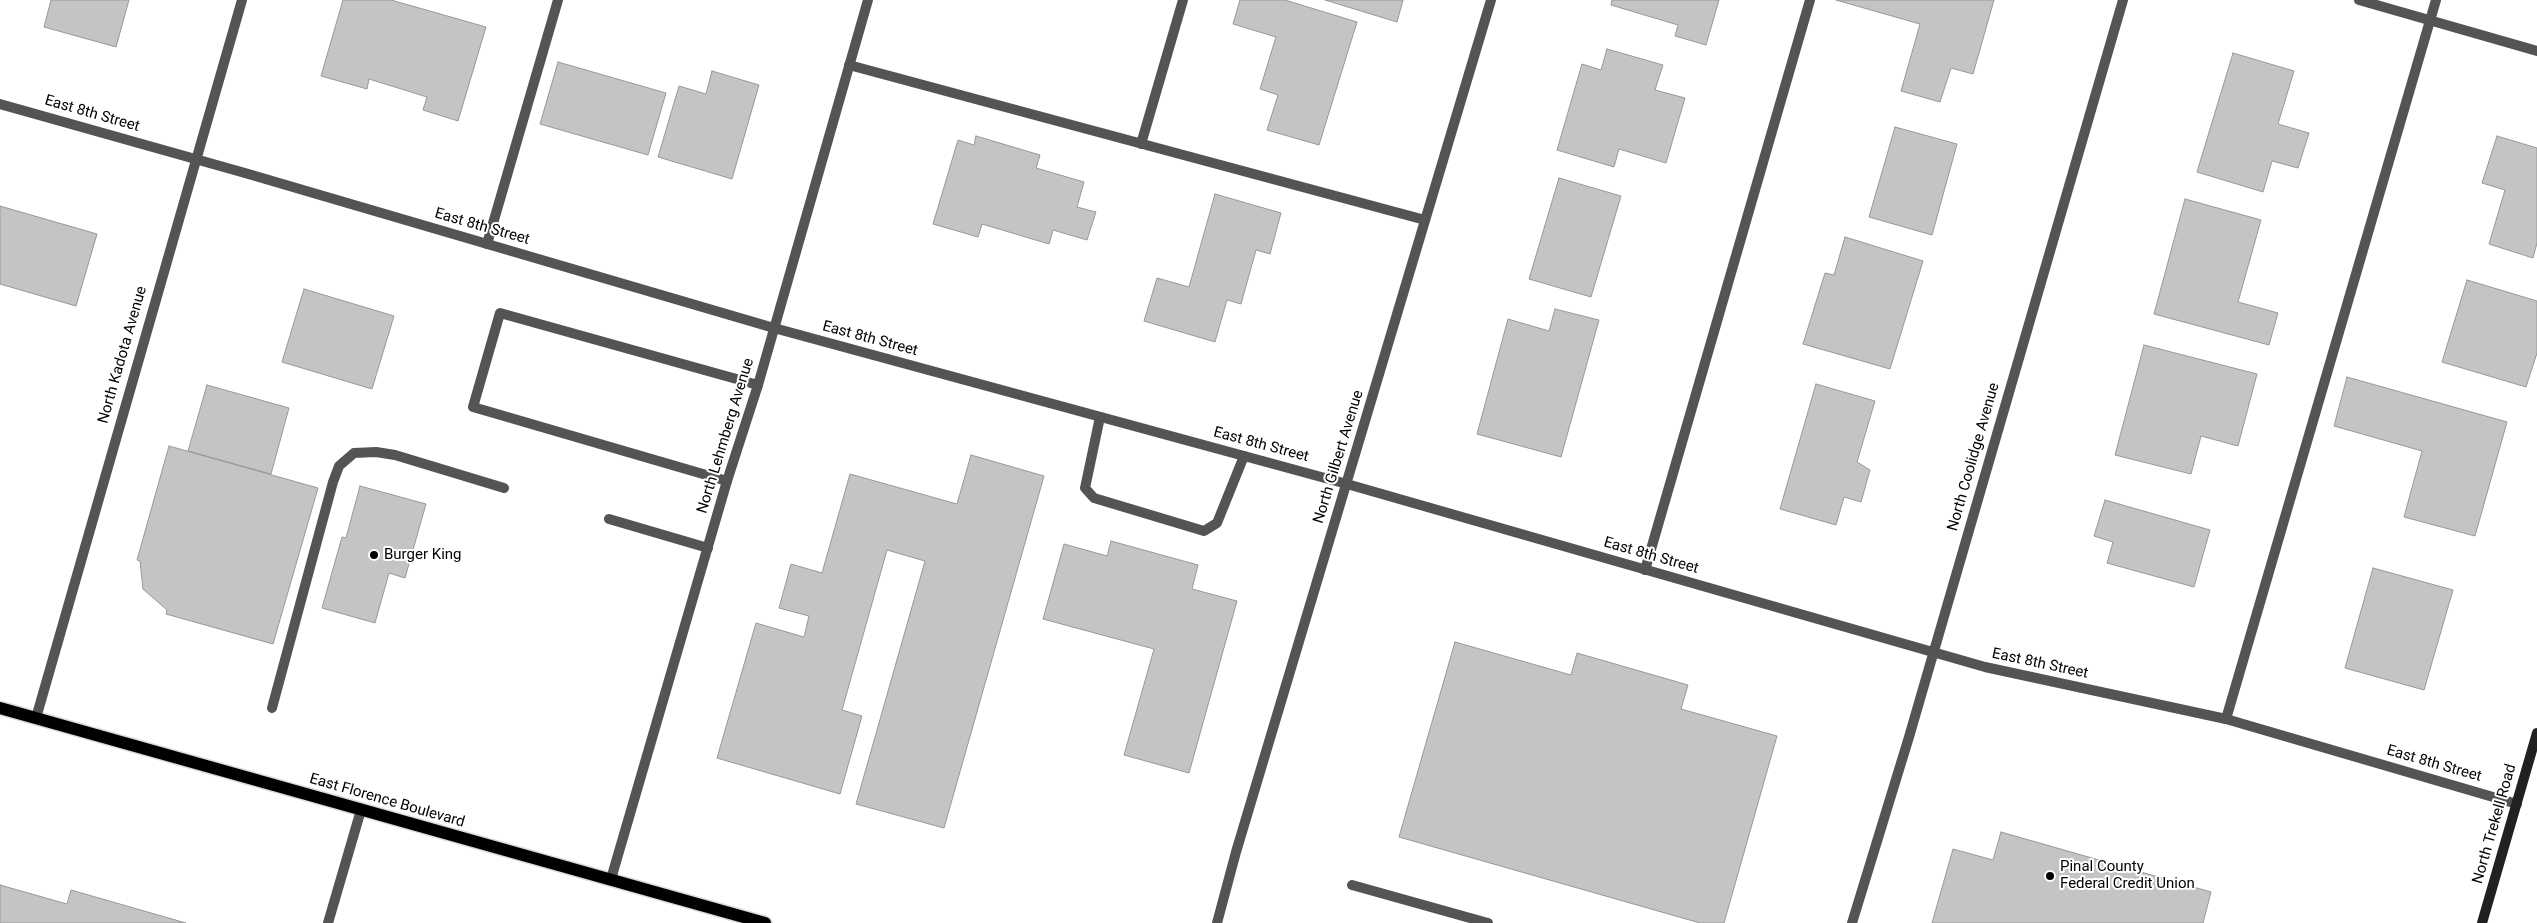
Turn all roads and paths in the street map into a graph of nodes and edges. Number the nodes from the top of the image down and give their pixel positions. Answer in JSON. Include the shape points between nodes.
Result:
{"nodes":[{"id":1,"x":242,"y":0,"type":"edge"},
{"id":2,"x":558,"y":0,"type":"edge"},
{"id":3,"x":868,"y":0,"type":"edge"},
{"id":4,"x":1182,"y":0,"type":"edge"},
{"id":5,"x":1491,"y":0,"type":"edge"},
{"id":6,"x":1810,"y":0,"type":"edge"},
{"id":7,"x":2123,"y":0,"type":"edge"},
{"id":8,"x":2359,"y":0,"type":"edge"},
{"id":9,"x":2436,"y":0,"type":"edge"},
{"id":10,"x":2430,"y":20,"type":"junction"},
{"id":11,"x":2537,"y":51,"type":"edge"},
{"id":12,"x":849,"y":65,"type":"junction"},
{"id":13,"x":0,"y":104,"type":"edge"},
{"id":14,"x":1141,"y":144,"type":"junction"},
{"id":15,"x":196,"y":159,"type":"junction"},
{"id":16,"x":1425,"y":220,"type":"junction"},
{"id":17,"x":488,"y":244,"type":"junction"},
{"id":18,"x":774,"y":328,"type":"junction"},
{"id":19,"x":758,"y":386,"type":"junction"},
{"id":20,"x":1100,"y":417,"type":"junction"},
{"id":21,"x":1244,"y":456,"type":"junction"},
{"id":22,"x":727,"y":481,"type":"junction"},
{"id":23,"x":1347,"y":484,"type":"junction"},
{"id":24,"x":504,"y":488,"type":"dead end"},
{"id":25,"x":609,"y":519,"type":"dead end"},
{"id":26,"x":708,"y":548,"type":"junction"},
{"id":27,"x":1645,"y":570,"type":"junction"},
{"id":28,"x":1932,"y":652,"type":"junction"},
{"id":29,"x":0,"y":708,"type":"edge"},
{"id":30,"x":272,"y":708,"type":"dead end"},
{"id":31,"x":36,"y":718,"type":"junction"},
{"id":32,"x":2226,"y":720,"type":"junction"},
{"id":33,"x":2537,"y":734,"type":"edge"},
{"id":34,"x":2517,"y":804,"type":"junction"},
{"id":35,"x":361,"y":810,"type":"junction"},
{"id":36,"x":611,"y":880,"type":"junction"},
{"id":37,"x":1352,"y":885,"type":"dead end"},
{"id":38,"x":328,"y":923,"type":"edge"},
{"id":39,"x":765,"y":923,"type":"edge"},
{"id":40,"x":1217,"y":923,"type":"edge"},
{"id":41,"x":1488,"y":923,"type":"edge"},
{"id":42,"x":1852,"y":923,"type":"edge"},
{"id":43,"x":2482,"y":923,"type":"edge"}],
"edges":[{"from":1,"to":15,"type":"street","name":"North Kadota Avenue"},
{"from":2,"to":17,"type":"street"},
{"from":3,"to":12,"type":"street","name":"North Lehmberg Avenue"},
{"from":4,"to":14,"type":"street"},
{"from":5,"to":16,"type":"street","name":"North Gilbert Avenue"},
{"from":6,"to":27,"type":"street"},
{"from":7,"to":28,"type":"street","name":"North Coolidge Avenue"},
{"from":8,"to":10,"type":"street"},
{"from":9,"to":10,"type":"street"},
{"from":10,"to":11,"type":"street"},
{"from":10,"to":32,"type":"street"},
{"from":12,"to":14,"type":"street"},
{"from":12,"to":18,"type":"street","name":"North Lehmberg Avenue"},
{"from":13,"to":15,"type":"street","name":"East 8th Street"},
{"from":14,"to":16,"type":"street"},
{"from":15,"to":17,"type":"street","name":"East 8th Street"},
{"from":15,"to":31,"type":"street","name":"North Kadota Avenue"},
{"from":16,"to":23,"type":"street","name":"North Gilbert Avenue"},
{"from":17,"to":18,"type":"street","name":"East 8th Street"},
{"from":18,"to":19,"type":"street","name":"North Lehmberg Avenue"},
{"from":18,"to":20,"type":"street","name":"East 8th Street"},
{"from":19,"to":22,"type":"street","name":"North Lehmberg Avenue"},
{"from":19,"to":22,"type":"street","via":[[500,313],[473,407]]},
{"from":20,"to":21,"type":"street","name":"East 8th Street"},
{"from":20,"to":21,"type":"street","via":[[1085,488],[1094,498],[1204,531],[1217,523]]},
{"from":21,"to":23,"type":"street","name":"East 8th Street"},
{"from":22,"to":26,"type":"street","name":"North Lehmberg Avenue"},
{"from":23,"to":27,"type":"street","name":"East 8th Street"},
{"from":23,"to":40,"type":"street","name":"North Gilbert Avenue"},
{"from":24,"to":30,"type":"street","via":[[376,452],[354,453],[339,466]]},
{"from":25,"to":26,"type":"street"},
{"from":26,"to":36,"type":"street","name":"North Lehmberg Avenue"},
{"from":27,"to":28,"type":"street","name":"East 8th Street"},
{"from":28,"to":32,"type":"street","name":"East 8th Street","via":[[1985,667]]},
{"from":28,"to":42,"type":"street","name":"North Coolidge Avenue"},
{"from":29,"to":31,"type":"main road","name":"East Florence Boulevard"},
{"from":31,"to":35,"type":"main road","name":"East Florence Boulevard"},
{"from":32,"to":34,"type":"street","name":"East 8th Street"},
{"from":33,"to":34,"type":"main road","name":"North Trekell Road"},
{"from":34,"to":43,"type":"main road","name":"North Trekell Road"},
{"from":35,"to":36,"type":"main road","name":"East Florence Boulevard"},
{"from":35,"to":38,"type":"street"},
{"from":36,"to":39,"type":"main road","name":"East Florence Boulevard"},
{"from":37,"to":41,"type":"street"}]}
